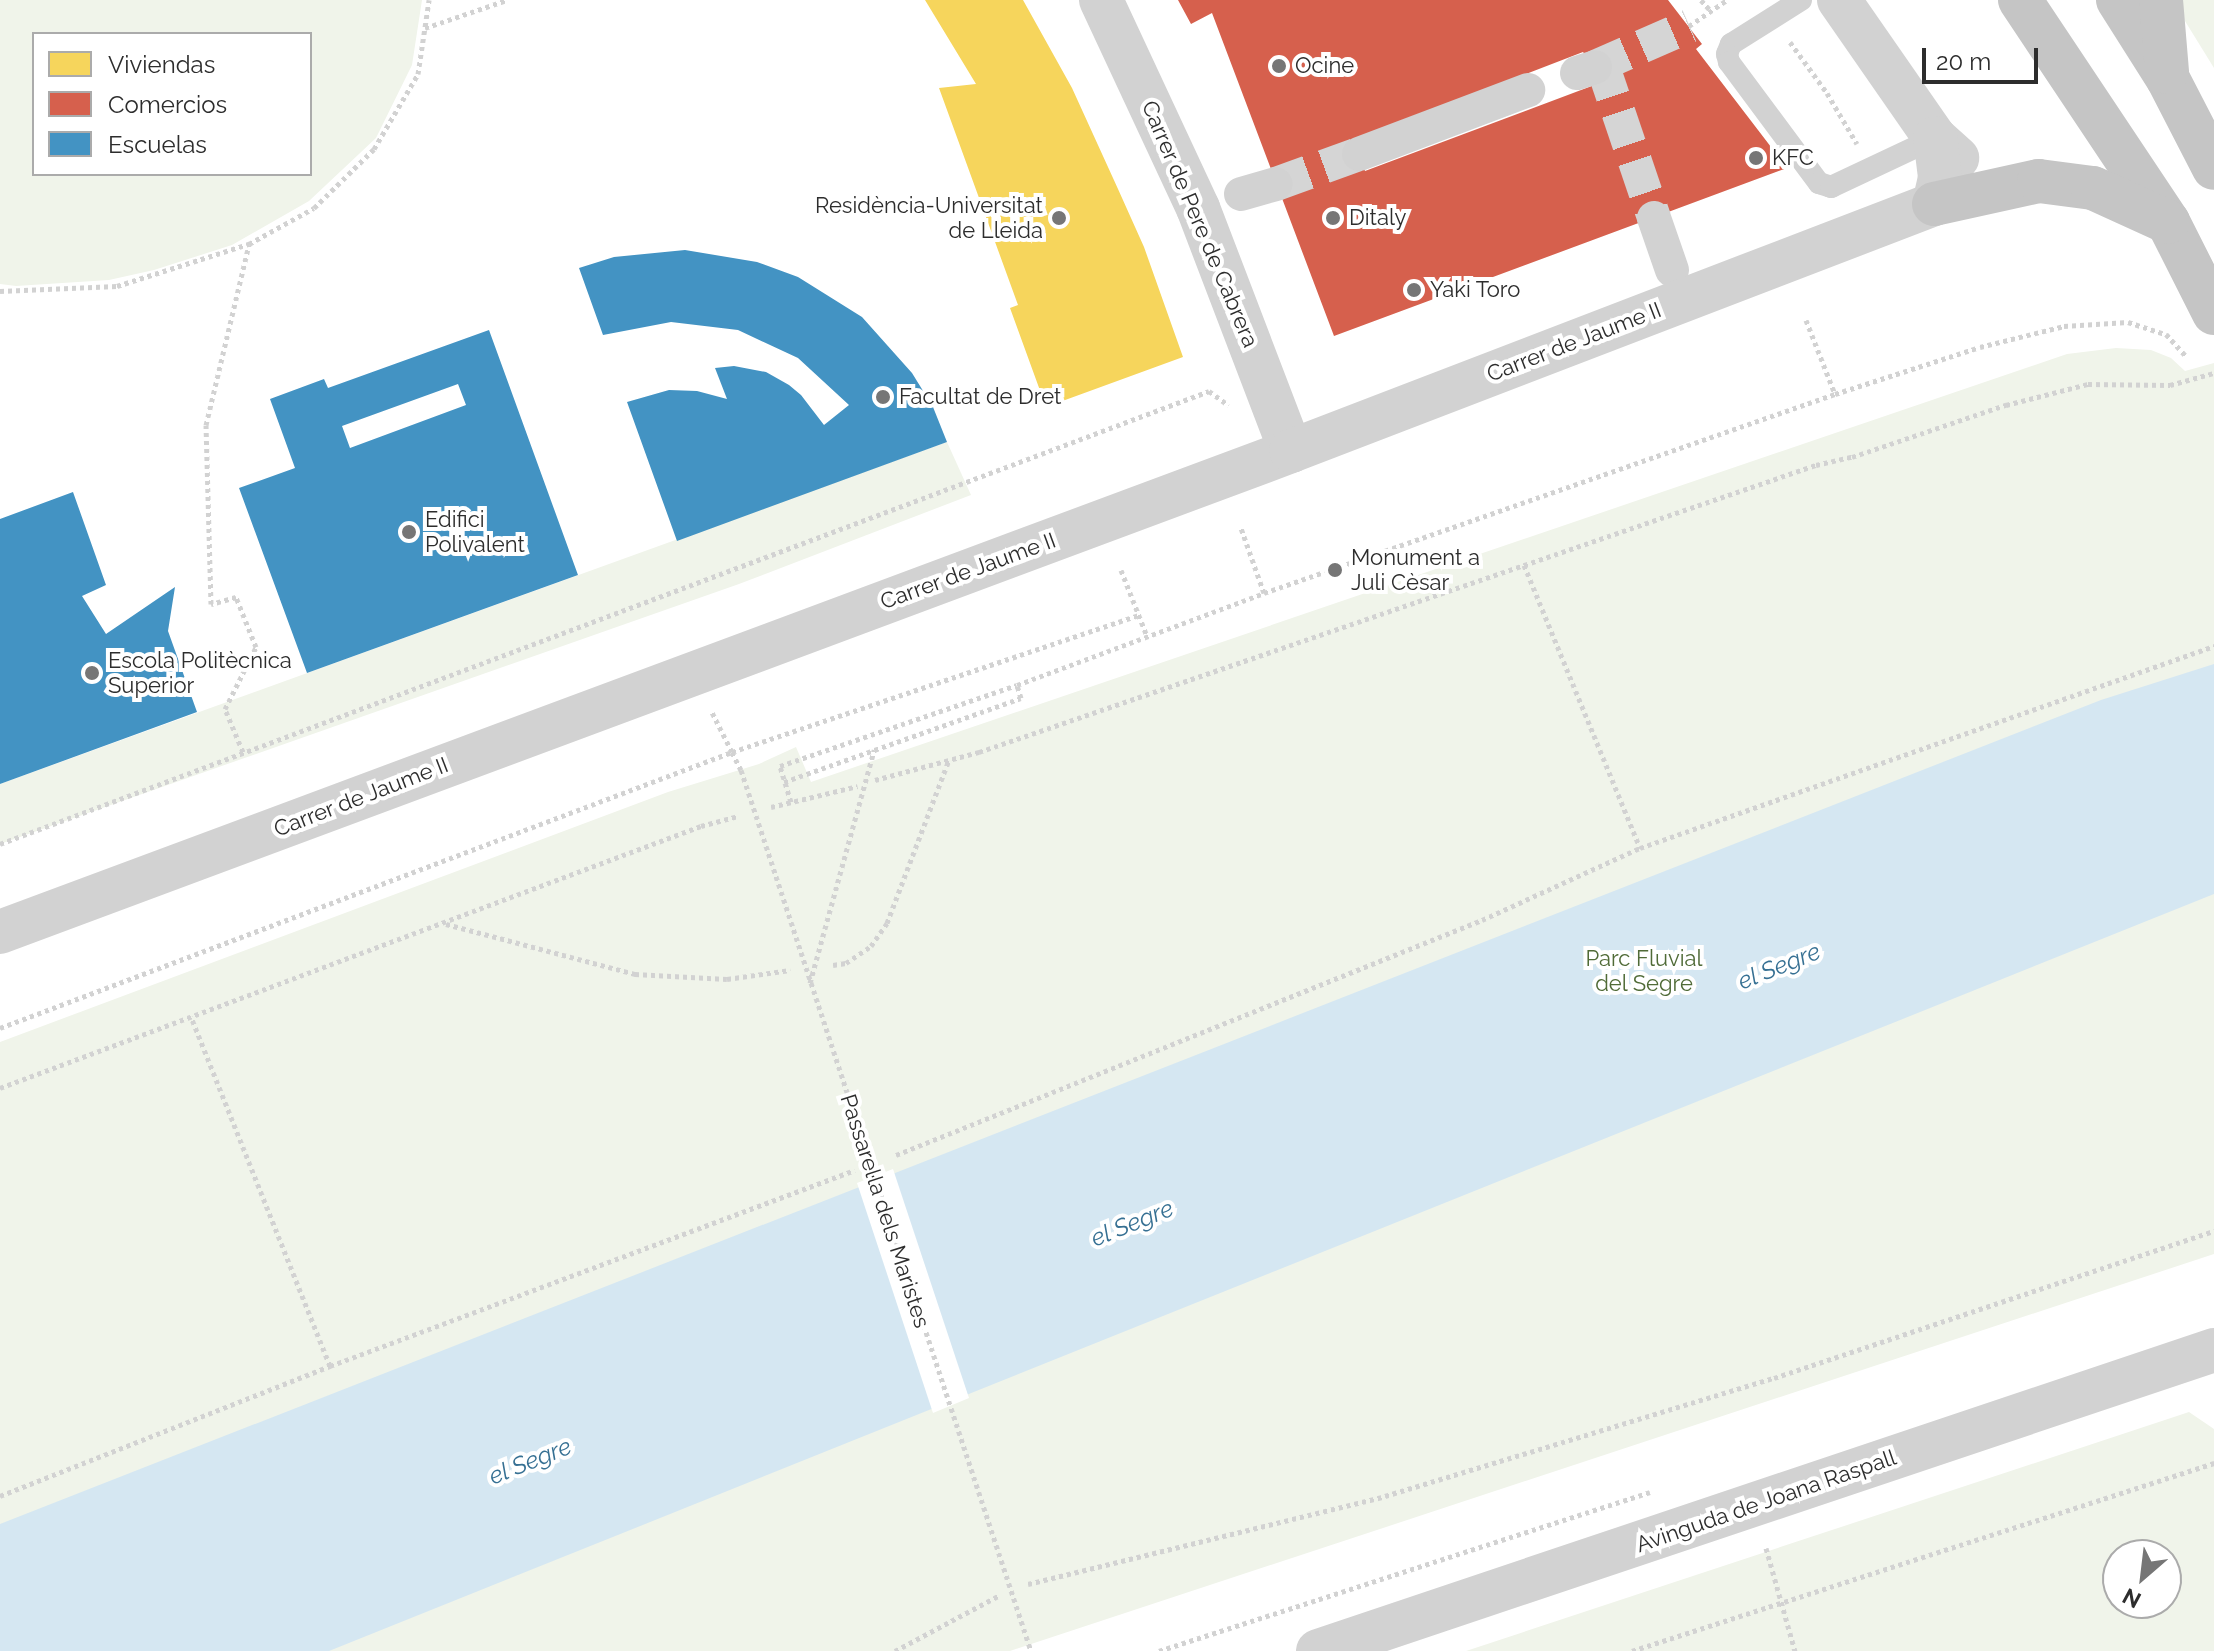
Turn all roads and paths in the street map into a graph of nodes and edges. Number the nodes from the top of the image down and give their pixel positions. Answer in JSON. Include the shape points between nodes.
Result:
{"nodes":[{"id":1,"x":429,"y":0,"type":"edge"},
{"id":2,"x":507,"y":0,"type":"edge"},
{"id":3,"x":1101,"y":0,"type":"edge"},
{"id":4,"x":1701,"y":0,"type":"edge"},
{"id":5,"x":1727,"y":0,"type":"edge"},
{"id":6,"x":1801,"y":0,"type":"edge"},
{"id":7,"x":1839,"y":0,"type":"edge"},
{"id":8,"x":2020,"y":0,"type":"edge"},
{"id":9,"x":2118,"y":0,"type":"edge"},
{"id":10,"x":2161,"y":0,"type":"edge"},
{"id":11,"x":1711,"y":11,"type":"junction"},
{"id":12,"x":1772,"y":18,"type":"junction"},
{"id":13,"x":1689,"y":26,"type":"tunnel mouth"},
{"id":14,"x":425,"y":28,"type":"junction"},
{"id":15,"x":2168,"y":79,"type":"junction"},
{"id":16,"x":1528,"y":90,"type":"dead end"},
{"id":17,"x":1935,"y":138,"type":"junction"},
{"id":18,"x":1359,"y":154,"type":"tunnel mouth"},
{"id":19,"x":2214,"y":168,"type":"edge"},
{"id":20,"x":1857,"y":175,"type":"junction"},
{"id":21,"x":1276,"y":184,"type":"tunnel mouth"},
{"id":22,"x":1990,"y":192,"type":"junction"},
{"id":23,"x":1241,"y":194,"type":"dead end"},
{"id":24,"x":1934,"y":204,"type":"junction"},
{"id":25,"x":1654,"y":218,"type":"tunnel mouth"},
{"id":26,"x":2168,"y":222,"type":"junction"},
{"id":27,"x":249,"y":244,"type":"junction"},
{"id":28,"x":1672,"y":270,"type":"dead end"},
{"id":29,"x":0,"y":291,"type":"edge"},
{"id":30,"x":2214,"y":313,"type":"edge"},
{"id":31,"x":1806,"y":320,"type":"dead end"},
{"id":32,"x":2187,"y":357,"type":"dead end"},
{"id":33,"x":2214,"y":373,"type":"edge"},
{"id":34,"x":1835,"y":394,"type":"junction"},
{"id":35,"x":1233,"y":408,"type":"dead end"},
{"id":36,"x":1291,"y":451,"type":"junction"},
{"id":37,"x":1241,"y":528,"type":"dead end"},
{"id":38,"x":1524,"y":565,"type":"junction"},
{"id":39,"x":1121,"y":570,"type":"dead end"},
{"id":40,"x":1264,"y":593,"type":"junction"},
{"id":41,"x":1139,"y":615,"type":"junction"},
{"id":42,"x":1147,"y":636,"type":"junction"},
{"id":43,"x":2214,"y":646,"type":"edge"},
{"id":44,"x":1017,"y":685,"type":"junction"},
{"id":45,"x":712,"y":712,"type":"dead end"},
{"id":46,"x":874,"y":750,"type":"junction"},
{"id":47,"x":243,"y":752,"type":"junction"},
{"id":48,"x":732,"y":752,"type":"junction"},
{"id":49,"x":949,"y":759,"type":"junction"},
{"id":50,"x":875,"y":780,"type":"dead end"},
{"id":51,"x":784,"y":782,"type":"junction"},
{"id":52,"x":858,"y":786,"type":"dead end"},
{"id":53,"x":791,"y":802,"type":"junction"},
{"id":54,"x":771,"y":807,"type":"dead end"},
{"id":55,"x":739,"y":816,"type":"dead end"},
{"id":56,"x":0,"y":844,"type":"edge"},
{"id":57,"x":1640,"y":848,"type":"junction"},
{"id":58,"x":444,"y":924,"type":"junction"},
{"id":59,"x":0,"y":932,"type":"edge"},
{"id":60,"x":833,"y":965,"type":"dead end"},
{"id":61,"x":790,"y":970,"type":"dead end"},
{"id":62,"x":810,"y":984,"type":"junction"},
{"id":63,"x":191,"y":1017,"type":"junction"},
{"id":64,"x":0,"y":1028,"type":"edge"},
{"id":65,"x":0,"y":1088,"type":"edge"},
{"id":66,"x":896,"y":1155,"type":"dead end"},
{"id":67,"x":855,"y":1170,"type":"dead end"},
{"id":68,"x":2214,"y":1231,"type":"edge"},
{"id":69,"x":2207,"y":1360,"type":"edge"},
{"id":70,"x":330,"y":1366,"type":"junction"},
{"id":71,"x":2214,"y":1463,"type":"edge"},
{"id":72,"x":1659,"y":1489,"type":"dead end"},
{"id":73,"x":0,"y":1496,"type":"edge"},
{"id":74,"x":1766,"y":1548,"type":"dead end"},
{"id":75,"x":1028,"y":1584,"type":"dead end"},
{"id":76,"x":1000,"y":1595,"type":"dead end"},
{"id":77,"x":1783,"y":1603,"type":"junction"},
{"id":78,"x":895,"y":1651,"type":"edge"},
{"id":79,"x":1031,"y":1651,"type":"edge"},
{"id":80,"x":1159,"y":1651,"type":"edge"},
{"id":81,"x":1318,"y":1651,"type":"edge"},
{"id":82,"x":1632,"y":1651,"type":"edge"},
{"id":83,"x":1795,"y":1651,"type":"edge"}],
"edges":[{"from":1,"to":14,"type":"path"},
{"from":2,"to":14,"type":"path"},
{"from":3,"to":36,"type":"street","name":"Carrer de Pere de Cabrera","via":[[1198,208]]},
{"from":4,"to":11,"type":"path"},
{"from":5,"to":11,"type":"path"},
{"from":6,"to":12,"type":"lane"},
{"from":7,"to":17,"type":"street"},
{"from":8,"to":26,"type":"main road"},
{"from":9,"to":15,"type":"main road"},
{"from":10,"to":15,"type":"main road"},
{"from":11,"to":13,"type":"path"},
{"from":12,"to":20,"type":"path","via":[[1851,130],[1857,144]]},
{"from":12,"to":20,"type":"lane","via":[[1731,44],[1729,62],[1819,183],[1831,187]]},
{"from":14,"to":27,"type":"path","via":[[418,74],[374,149],[314,208]]},
{"from":15,"to":19,"type":"main road"},
{"from":16,"to":18,"type":"street"},
{"from":17,"to":20,"type":"lane"},
{"from":17,"to":22,"type":"street"},
{"from":17,"to":24,"type":"street","via":[[1940,177]]},
{"from":21,"to":23,"type":"street"},
{"from":22,"to":24,"type":"main road"},
{"from":22,"to":26,"type":"main road","via":[[2039,181],[2093,188]]},
{"from":24,"to":36,"type":"street","name":"Carrer de Jaume II"},
{"from":25,"to":28,"type":"street"},
{"from":26,"to":30,"type":"main road"},
{"from":27,"to":29,"type":"path","via":[[117,286]]},
{"from":27,"to":47,"type":"path","via":[[206,425],[211,604],[236,597],[256,647],[225,709]]},
{"from":31,"to":34,"type":"path"},
{"from":32,"to":34,"type":"path","via":[[2166,334],[2128,322],[2064,326]]},
{"from":33,"to":38,"type":"path","via":[[2170,385],[2088,384],[2006,405]]},
{"from":34,"to":40,"type":"path"},
{"from":35,"to":47,"type":"path","via":[[1209,391]]},
{"from":36,"to":59,"type":"street","name":"Carrer de Jaume II"},
{"from":37,"to":40,"type":"path"},
{"from":38,"to":49,"type":"path"},
{"from":38,"to":57,"type":"path"},
{"from":39,"to":41,"type":"path"},
{"from":40,"to":42,"type":"path"},
{"from":41,"to":42,"type":"path"},
{"from":41,"to":48,"type":"path"},
{"from":42,"to":44,"type":"path"},
{"from":43,"to":57,"type":"path"},
{"from":44,"to":46,"type":"path","via":[[1021,698]]},
{"from":44,"to":51,"type":"path","via":[[780,766]]},
{"from":45,"to":48,"type":"path","name":"Passarel·la dels Maristes"},
{"from":46,"to":51,"type":"path"},
{"from":46,"to":62,"type":"path","bridge":true},
{"from":47,"to":56,"type":"path"},
{"from":48,"to":62,"type":"path","name":"Passarel·la dels Maristes","bridge":true},
{"from":48,"to":64,"type":"path"},
{"from":49,"to":50,"type":"path"},
{"from":49,"to":60,"type":"path","via":[[887,923],[871,946],[846,963]]},
{"from":51,"to":53,"type":"path"},
{"from":52,"to":53,"type":"path"},
{"from":53,"to":54,"type":"path"},
{"from":55,"to":58,"type":"path"},
{"from":57,"to":66,"type":"path","via":[[1482,920]]},
{"from":58,"to":61,"type":"path","via":[[635,974],[727,979]]},
{"from":58,"to":63,"type":"path"},
{"from":62,"to":79,"type":"path","name":"Passarel·la dels Maristes","bridge":true},
{"from":63,"to":65,"type":"path"},
{"from":63,"to":70,"type":"path"},
{"from":67,"to":70,"type":"path"},
{"from":68,"to":75,"type":"path","via":[[1774,1378],[1385,1496]]},
{"from":69,"to":81,"type":"street","name":"Avinguda de Joana Raspall"},
{"from":70,"to":73,"type":"path"},
{"from":71,"to":77,"type":"path"},
{"from":72,"to":80,"type":"path"},
{"from":74,"to":77,"type":"path"},
{"from":76,"to":78,"type":"path"},
{"from":77,"to":82,"type":"path"},
{"from":77,"to":83,"type":"path"}]}
